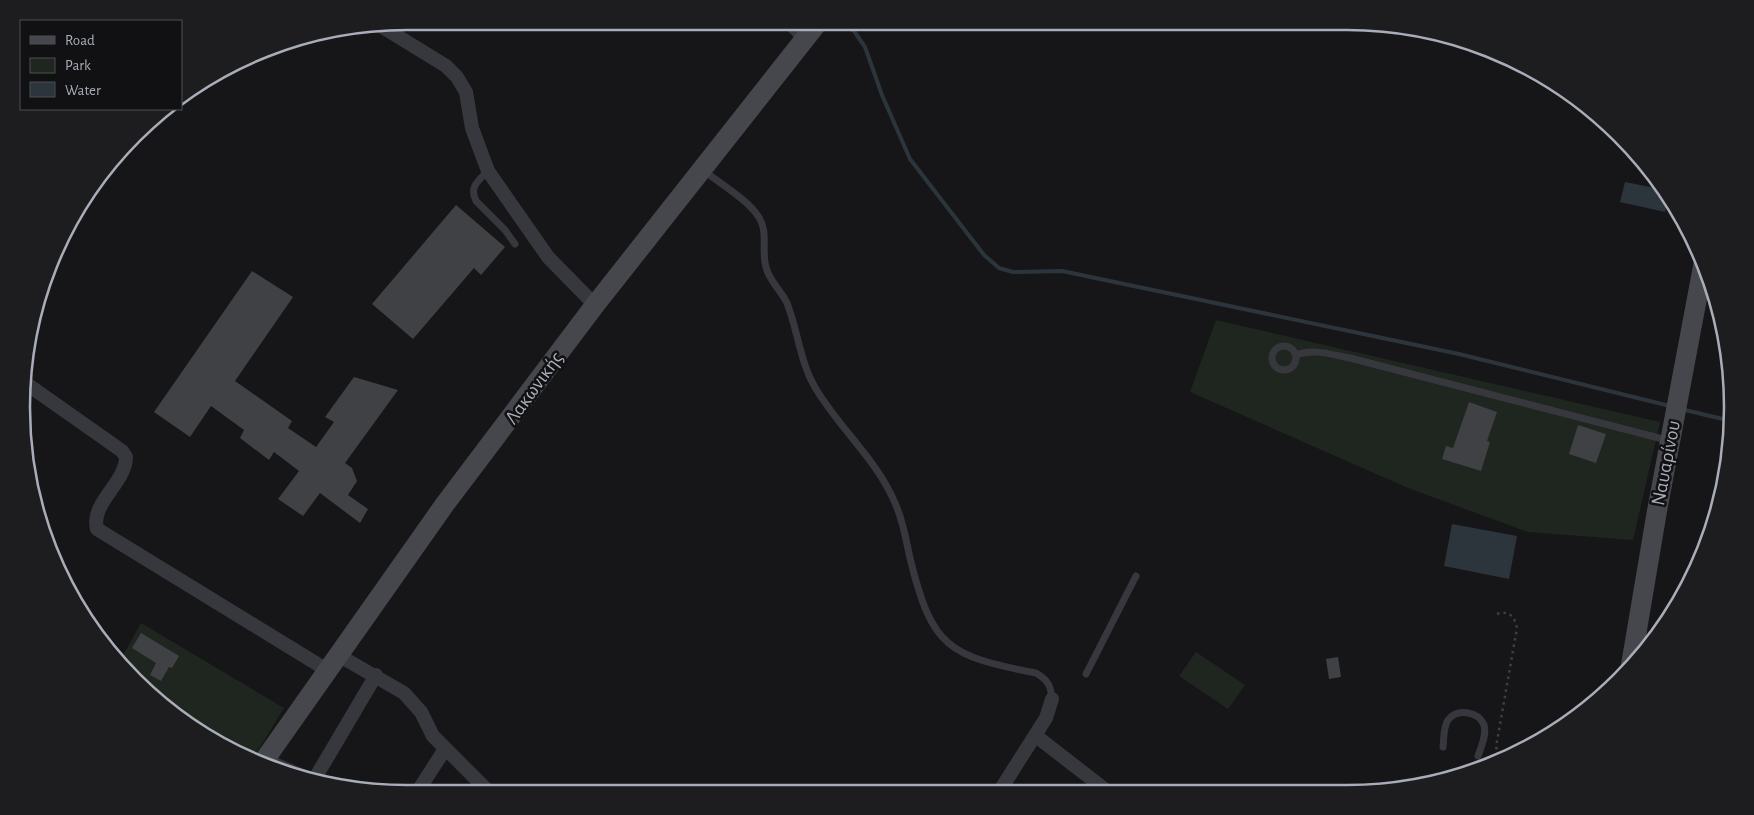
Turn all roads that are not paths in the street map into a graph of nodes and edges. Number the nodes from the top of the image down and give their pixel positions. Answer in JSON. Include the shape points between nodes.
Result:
{"nodes":[{"id":1,"x":389,"y":31,"type":"edge"},
{"id":2,"x":810,"y":32,"type":"edge"},
{"id":3,"x":702,"y":170,"type":"junction"},
{"id":4,"x":488,"y":171,"type":"junction"},
{"id":5,"x":515,"y":244,"type":"dead end"},
{"id":6,"x":1701,"y":278,"type":"edge"},
{"id":7,"x":595,"y":305,"type":"junction"},
{"id":8,"x":1296,"y":354,"type":"dead end"},
{"id":9,"x":31,"y":387,"type":"edge"},
{"id":10,"x":1671,"y":437,"type":"junction"},
{"id":11,"x":1136,"y":576,"type":"dead end"},
{"id":12,"x":1632,"y":654,"type":"edge"},
{"id":13,"x":333,"y":663,"type":"junction"},
{"id":14,"x":1086,"y":674,"type":"dead end"},
{"id":15,"x":376,"y":675,"type":"junction"},
{"id":16,"x":1052,"y":699,"type":"joint"},
{"id":17,"x":1036,"y":736,"type":"junction"},
{"id":18,"x":1443,"y":747,"type":"dead end"},
{"id":19,"x":445,"y":749,"type":"junction"},
{"id":20,"x":1478,"y":756,"type":"dead end"},
{"id":21,"x":266,"y":757,"type":"edge"},
{"id":22,"x":320,"y":774,"type":"edge"},
{"id":23,"x":422,"y":785,"type":"edge"},
{"id":24,"x":481,"y":785,"type":"edge"},
{"id":25,"x":1004,"y":785,"type":"edge"},
{"id":26,"x":1098,"y":785,"type":"edge"}],
"edges":[{"from":1,"to":4,"type":"street","via":[[446,66],[456,77],[466,92],[472,128]]},
{"from":2,"to":3,"type":"main road","name":"Λακωνικής"},
{"from":3,"to":7,"type":"main road","name":"Λακωνικής"},
{"from":3,"to":16,"type":"lane","via":[[750,207],[763,224],[766,267],[791,313],[808,373],[835,416],[886,484],[896,505],[916,584],[931,623],[964,655],[1045,678],[1052,688]]},
{"from":4,"to":5,"type":"lane","via":[[476,183],[473,195]]},
{"from":4,"to":7,"type":"street","via":[[548,257]]},
{"from":6,"to":10,"type":"main road","name":"Ναυαρίνου"},
{"from":7,"to":13,"type":"main road","name":"Λακωνικής","via":[[445,504]]},
{"from":8,"to":10,"type":"lane","via":[[1314,351],[1350,358],[1660,438]]},
{"from":9,"to":13,"type":"street","via":[[126,457],[122,472],[96,516],[97,529]]},
{"from":10,"to":12,"type":"main road","name":"Ναυαρίνου"},
{"from":11,"to":14,"type":"lane"},
{"from":13,"to":15,"type":"street"},
{"from":13,"to":21,"type":"main road","name":"Λακωνικής"},
{"from":15,"to":19,"type":"street","via":[[414,702],[426,726]]},
{"from":15,"to":22,"type":"street"},
{"from":16,"to":17,"type":"street"},
{"from":17,"to":25,"type":"street"},
{"from":17,"to":26,"type":"street"},
{"from":18,"to":20,"type":"lane","via":[[1445,727],[1450,718],[1469,712],[1484,726]]},
{"from":19,"to":23,"type":"street"},
{"from":19,"to":24,"type":"street"}]}
